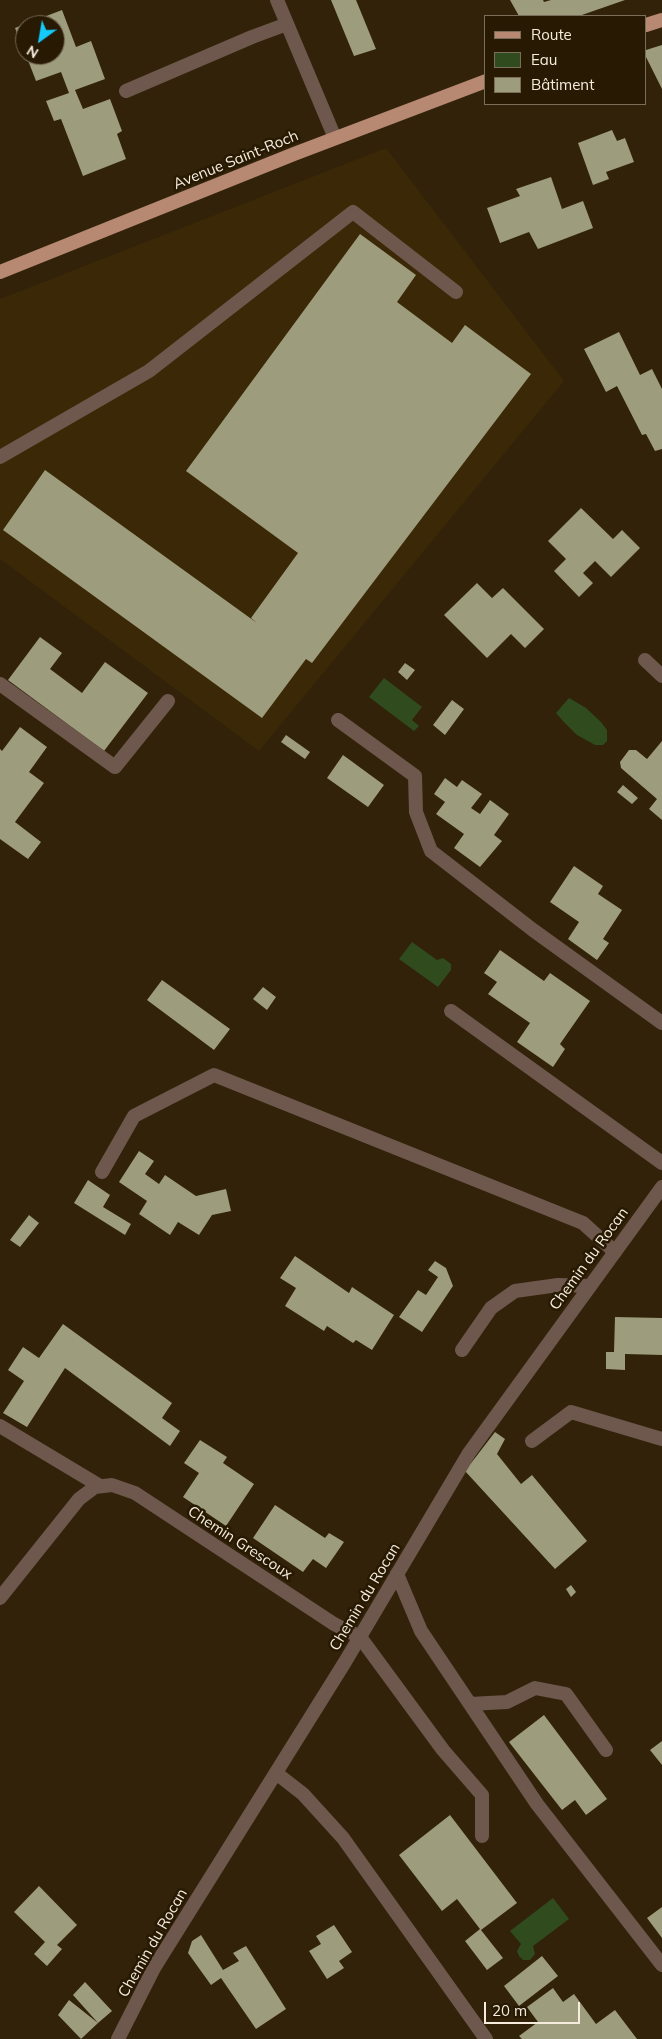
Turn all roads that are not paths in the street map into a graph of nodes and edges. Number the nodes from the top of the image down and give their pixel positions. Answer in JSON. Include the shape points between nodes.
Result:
{"nodes":[{"id":1,"x":277,"y":0,"type":"edge"},
{"id":2,"x":662,"y":20,"type":"edge"},
{"id":3,"x":288,"y":24,"type":"junction"},
{"id":4,"x":647,"y":25,"type":"edge"},
{"id":5,"x":484,"y":82,"type":"edge"},
{"id":6,"x":126,"y":92,"type":"dead end"},
{"id":7,"x":335,"y":138,"type":"junction"},
{"id":8,"x":0,"y":272,"type":"edge"},
{"id":9,"x":456,"y":292,"type":"dead end"},
{"id":10,"x":0,"y":457,"type":"edge"},
{"id":11,"x":645,"y":660,"type":"dead end"},
{"id":12,"x":662,"y":676,"type":"edge"},
{"id":13,"x":0,"y":684,"type":"edge"},
{"id":14,"x":168,"y":700,"type":"dead end"},
{"id":15,"x":338,"y":720,"type":"dead end"},
{"id":16,"x":451,"y":1011,"type":"dead end"},
{"id":17,"x":662,"y":1023,"type":"edge"},
{"id":18,"x":662,"y":1164,"type":"edge"},
{"id":19,"x":102,"y":1172,"type":"dead end"},
{"id":20,"x":662,"y":1187,"type":"edge"},
{"id":21,"x":615,"y":1252,"type":"junction"},
{"id":22,"x":590,"y":1286,"type":"junction"},
{"id":23,"x":462,"y":1350,"type":"dead end"},
{"id":24,"x":0,"y":1426,"type":"edge"},
{"id":25,"x":662,"y":1439,"type":"edge"},
{"id":26,"x":532,"y":1441,"type":"dead end"},
{"id":27,"x":100,"y":1486,"type":"junction"},
{"id":28,"x":397,"y":1574,"type":"junction"},
{"id":29,"x":0,"y":1598,"type":"edge"},
{"id":30,"x":360,"y":1638,"type":"junction"},
{"id":31,"x":470,"y":1704,"type":"junction"},
{"id":32,"x":606,"y":1750,"type":"dead end"},
{"id":33,"x":276,"y":1773,"type":"junction"},
{"id":34,"x":482,"y":1836,"type":"dead end"},
{"id":35,"x":662,"y":1965,"type":"edge"},
{"id":36,"x":118,"y":2039,"type":"edge"},
{"id":37,"x":486,"y":2039,"type":"edge"}],
"edges":[{"from":1,"to":3,"type":"street"},
{"from":2,"to":4,"type":"main road"},
{"from":3,"to":6,"type":"street"},
{"from":3,"to":7,"type":"street"},
{"from":5,"to":7,"type":"main road","name":"Avenue Saint-Roch"},
{"from":7,"to":8,"type":"main road","name":"Avenue Saint-Roch"},
{"from":9,"to":10,"type":"street","via":[[353,212],[149,371]]},
{"from":11,"to":12,"type":"street"},
{"from":13,"to":14,"type":"street","via":[[115,768]]},
{"from":15,"to":17,"type":"street","via":[[415,776],[416,812],[431,852]]},
{"from":16,"to":18,"type":"street"},
{"from":19,"to":21,"type":"street","via":[[134,1116],[214,1075],[583,1223]]},
{"from":20,"to":21,"type":"street","name":"Chemin du Rocan"},
{"from":21,"to":22,"type":"street","name":"Chemin du Rocan"},
{"from":22,"to":23,"type":"street","via":[[558,1285],[515,1291],[491,1308]]},
{"from":22,"to":28,"type":"street","name":"Chemin du Rocan","via":[[469,1453]]},
{"from":24,"to":27,"type":"street","name":"Chemin Grescoux"},
{"from":25,"to":26,"type":"street","via":[[571,1412]]},
{"from":27,"to":29,"type":"street","via":[[79,1498]]},
{"from":27,"to":30,"type":"street","name":"Chemin Grescoux","via":[[112,1485],[135,1493]]},
{"from":28,"to":30,"type":"street","name":"Chemin du Rocan"},
{"from":28,"to":31,"type":"street","via":[[420,1631]]},
{"from":30,"to":33,"type":"street","name":"Chemin du Rocan"},
{"from":30,"to":34,"type":"street","via":[[443,1750],[482,1795]]},
{"from":31,"to":32,"type":"street","via":[[507,1702],[535,1688],[566,1694]]},
{"from":31,"to":35,"type":"street","via":[[537,1804]]},
{"from":33,"to":36,"type":"street","name":"Chemin du Rocan","via":[[154,1968]]},
{"from":33,"to":37,"type":"street","via":[[303,1794],[343,1838]]}]}
